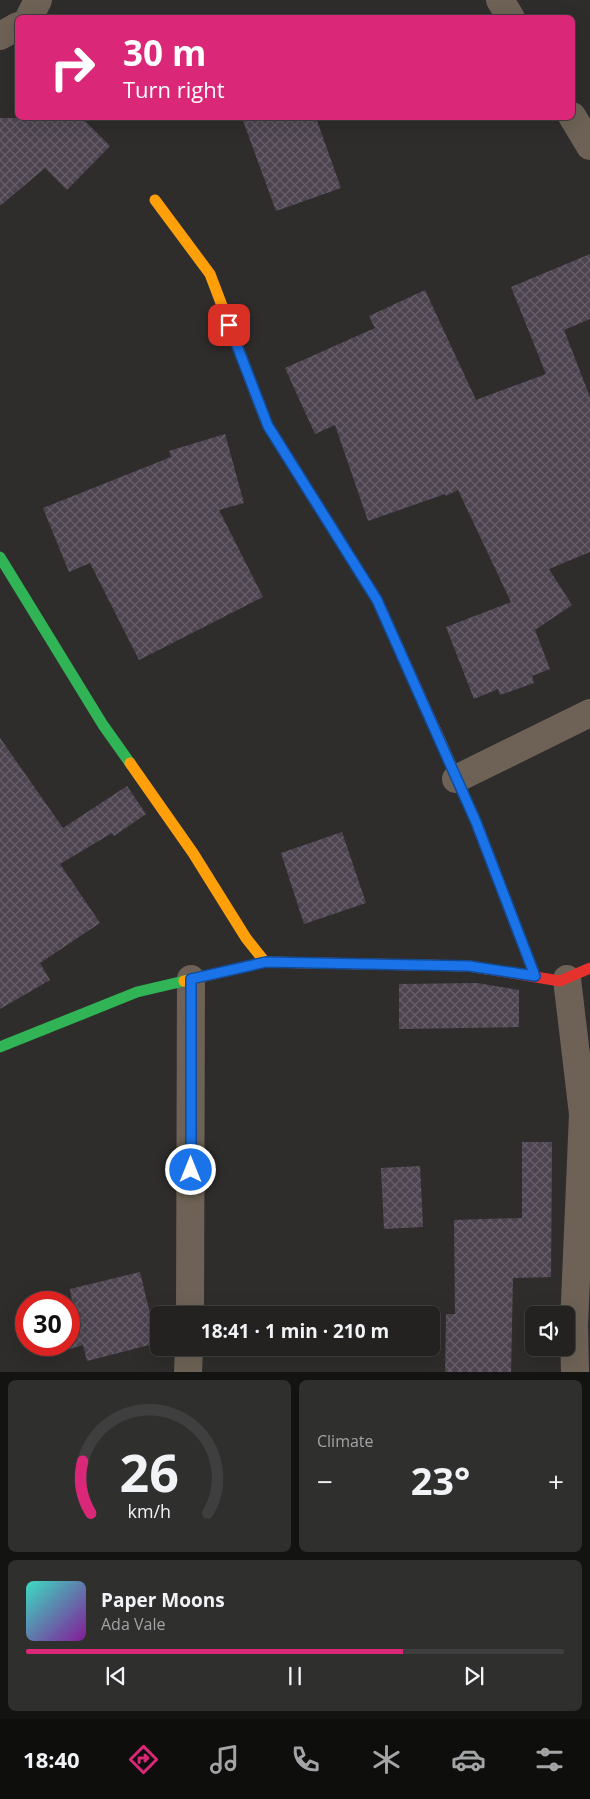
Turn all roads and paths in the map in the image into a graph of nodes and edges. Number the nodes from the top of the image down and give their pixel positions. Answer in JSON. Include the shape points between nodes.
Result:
{"nodes":[{"id":1,"x":38,"y":0,"type":"edge"},
{"id":2,"x":500,"y":0,"type":"edge"},
{"id":3,"x":30,"y":15,"type":"edge"},
{"id":4,"x":509,"y":15,"type":"edge"},
{"id":5,"x":15,"y":28,"type":"edge"},
{"id":6,"x":0,"y":36,"type":"edge"},
{"id":7,"x":574,"y":120,"type":"edge"},
{"id":8,"x":590,"y":146,"type":"edge"},
{"id":9,"x":155,"y":200,"type":"dead end"},
{"id":10,"x":0,"y":557,"type":"edge"},
{"id":11,"x":590,"y":713,"type":"edge"},
{"id":12,"x":456,"y":778,"type":"junction"},
{"id":13,"x":266,"y":962,"type":"junction"},
{"id":14,"x":578,"y":974,"type":"edge"},
{"id":15,"x":535,"y":976,"type":"junction"},
{"id":16,"x":191,"y":979,"type":"junction"},
{"id":17,"x":0,"y":1047,"type":"edge"},
{"id":18,"x":190,"y":1306,"type":"edge"},
{"id":19,"x":189,"y":1356,"type":"edge"},
{"id":20,"x":188,"y":1372,"type":"edge"},
{"id":21,"x":575,"y":1372,"type":"edge"}],
"edges":[{"from":1,"to":3,"type":"street"},
{"from":2,"to":4,"type":"street"},
{"from":5,"to":6,"type":"street"},
{"from":7,"to":8,"type":"street"},
{"from":9,"to":12,"type":"street","via":[[210,274],[268,426],[377,600]]},
{"from":10,"to":13,"type":"street","via":[[103,725],[192,853],[246,938]]},
{"from":11,"to":12,"type":"street"},
{"from":12,"to":15,"type":"street"},
{"from":13,"to":15,"type":"street","via":[[469,966]]},
{"from":13,"to":16,"type":"street"},
{"from":14,"to":15,"type":"street","via":[[560,981]]},
{"from":14,"to":21,"type":"street","via":[[583,1114]]},
{"from":16,"to":17,"type":"street","via":[[138,992]]},
{"from":16,"to":18,"type":"street"},
{"from":19,"to":20,"type":"street"}]}
